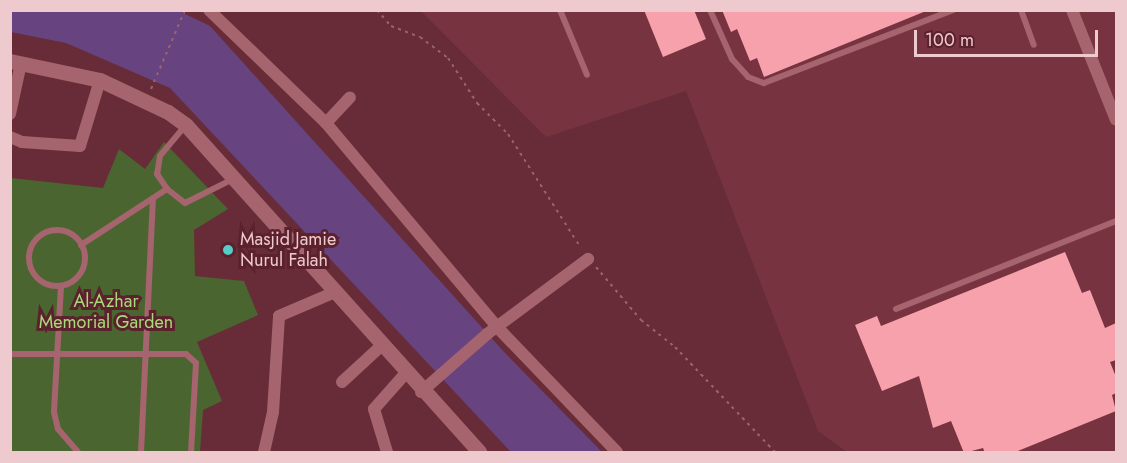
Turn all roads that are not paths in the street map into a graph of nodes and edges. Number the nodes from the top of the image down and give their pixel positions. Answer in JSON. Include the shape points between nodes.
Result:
{"nodes":[{"id":1,"x":209,"y":10,"type":"edge"},
{"id":2,"x":560,"y":10,"type":"edge"},
{"id":3,"x":710,"y":10,"type":"edge"},
{"id":4,"x":953,"y":10,"type":"edge"},
{"id":5,"x":1021,"y":10,"type":"edge"},
{"id":6,"x":1072,"y":10,"type":"edge"},
{"id":7,"x":1034,"y":45,"type":"dead end"},
{"id":8,"x":16,"y":62,"type":"edge"},
{"id":9,"x":586,"y":75,"type":"dead end"},
{"id":10,"x":100,"y":80,"type":"junction"},
{"id":11,"x":350,"y":97,"type":"dead end"},
{"id":12,"x":10,"y":114,"type":"edge"},
{"id":13,"x":1116,"y":120,"type":"edge"},
{"id":14,"x":326,"y":123,"type":"junction"},
{"id":15,"x":186,"y":125,"type":"junction"},
{"id":16,"x":10,"y":137,"type":"edge"},
{"id":17,"x":233,"y":178,"type":"junction"},
{"id":18,"x":167,"y":189,"type":"junction"},
{"id":19,"x":153,"y":198,"type":"junction"},
{"id":20,"x":1116,"y":220,"type":"edge"},
{"id":21,"x":81,"y":245,"type":"junction"},
{"id":22,"x":588,"y":259,"type":"road end"},
{"id":23,"x":62,"y":286,"type":"junction"},
{"id":24,"x":334,"y":292,"type":"junction"},
{"id":25,"x":896,"y":309,"type":"dead end"},
{"id":26,"x":498,"y":328,"type":"junction"},
{"id":27,"x":381,"y":346,"type":"junction"},
{"id":28,"x":146,"y":352,"type":"junction"},
{"id":29,"x":59,"y":353,"type":"junction"},
{"id":30,"x":10,"y":354,"type":"edge"},
{"id":31,"x":405,"y":374,"type":"junction"},
{"id":32,"x":342,"y":382,"type":"dead end"},
{"id":33,"x":421,"y":392,"type":"junction"},
{"id":34,"x":78,"y":453,"type":"edge"},
{"id":35,"x":141,"y":453,"type":"edge"},
{"id":36,"x":191,"y":453,"type":"edge"},
{"id":37,"x":264,"y":453,"type":"edge"},
{"id":38,"x":387,"y":453,"type":"edge"},
{"id":39,"x":479,"y":453,"type":"edge"},
{"id":40,"x":617,"y":453,"type":"edge"}],
"edges":[{"from":1,"to":14,"type":"street"},
{"from":2,"to":9,"type":"lane"},
{"from":3,"to":4,"type":"lane","via":[[732,58],[748,77],[764,83]]},
{"from":5,"to":7,"type":"lane"},
{"from":6,"to":13,"type":"street"},
{"from":8,"to":10,"type":"street"},
{"from":8,"to":12,"type":"street"},
{"from":10,"to":15,"type":"street","via":[[168,112]]},
{"from":10,"to":16,"type":"street","via":[[80,146]]},
{"from":11,"to":14,"type":"street"},
{"from":14,"to":26,"type":"street"},
{"from":15,"to":17,"type":"street"},
{"from":15,"to":18,"type":"lane","via":[[160,156],[157,174]]},
{"from":17,"to":18,"type":"lane","via":[[185,202]]},
{"from":17,"to":24,"type":"street"},
{"from":18,"to":19,"type":"lane"},
{"from":19,"to":21,"type":"lane"},
{"from":19,"to":28,"type":"lane"},
{"from":20,"to":25,"type":"lane"},
{"from":21,"to":23,"type":"lane","via":[[82,270]]},
{"from":21,"to":23,"type":"lane","via":[[66,232],[56,230],[46,232],[31,246],[29,266],[34,276]]},
{"from":22,"to":26,"type":"street"},
{"from":23,"to":29,"type":"lane"},
{"from":24,"to":27,"type":"street"},
{"from":24,"to":37,"type":"street","via":[[279,316],[273,412]]},
{"from":26,"to":33,"type":"street"},
{"from":26,"to":40,"type":"street"},
{"from":27,"to":31,"type":"street"},
{"from":27,"to":32,"type":"street"},
{"from":28,"to":29,"type":"lane"},
{"from":28,"to":35,"type":"lane"},
{"from":28,"to":36,"type":"lane","via":[[186,354],[196,363]]},
{"from":29,"to":30,"type":"lane"},
{"from":29,"to":34,"type":"lane","via":[[56,422]]},
{"from":31,"to":33,"type":"street"},
{"from":31,"to":38,"type":"street","via":[[374,409]]},
{"from":33,"to":39,"type":"street"}]}
